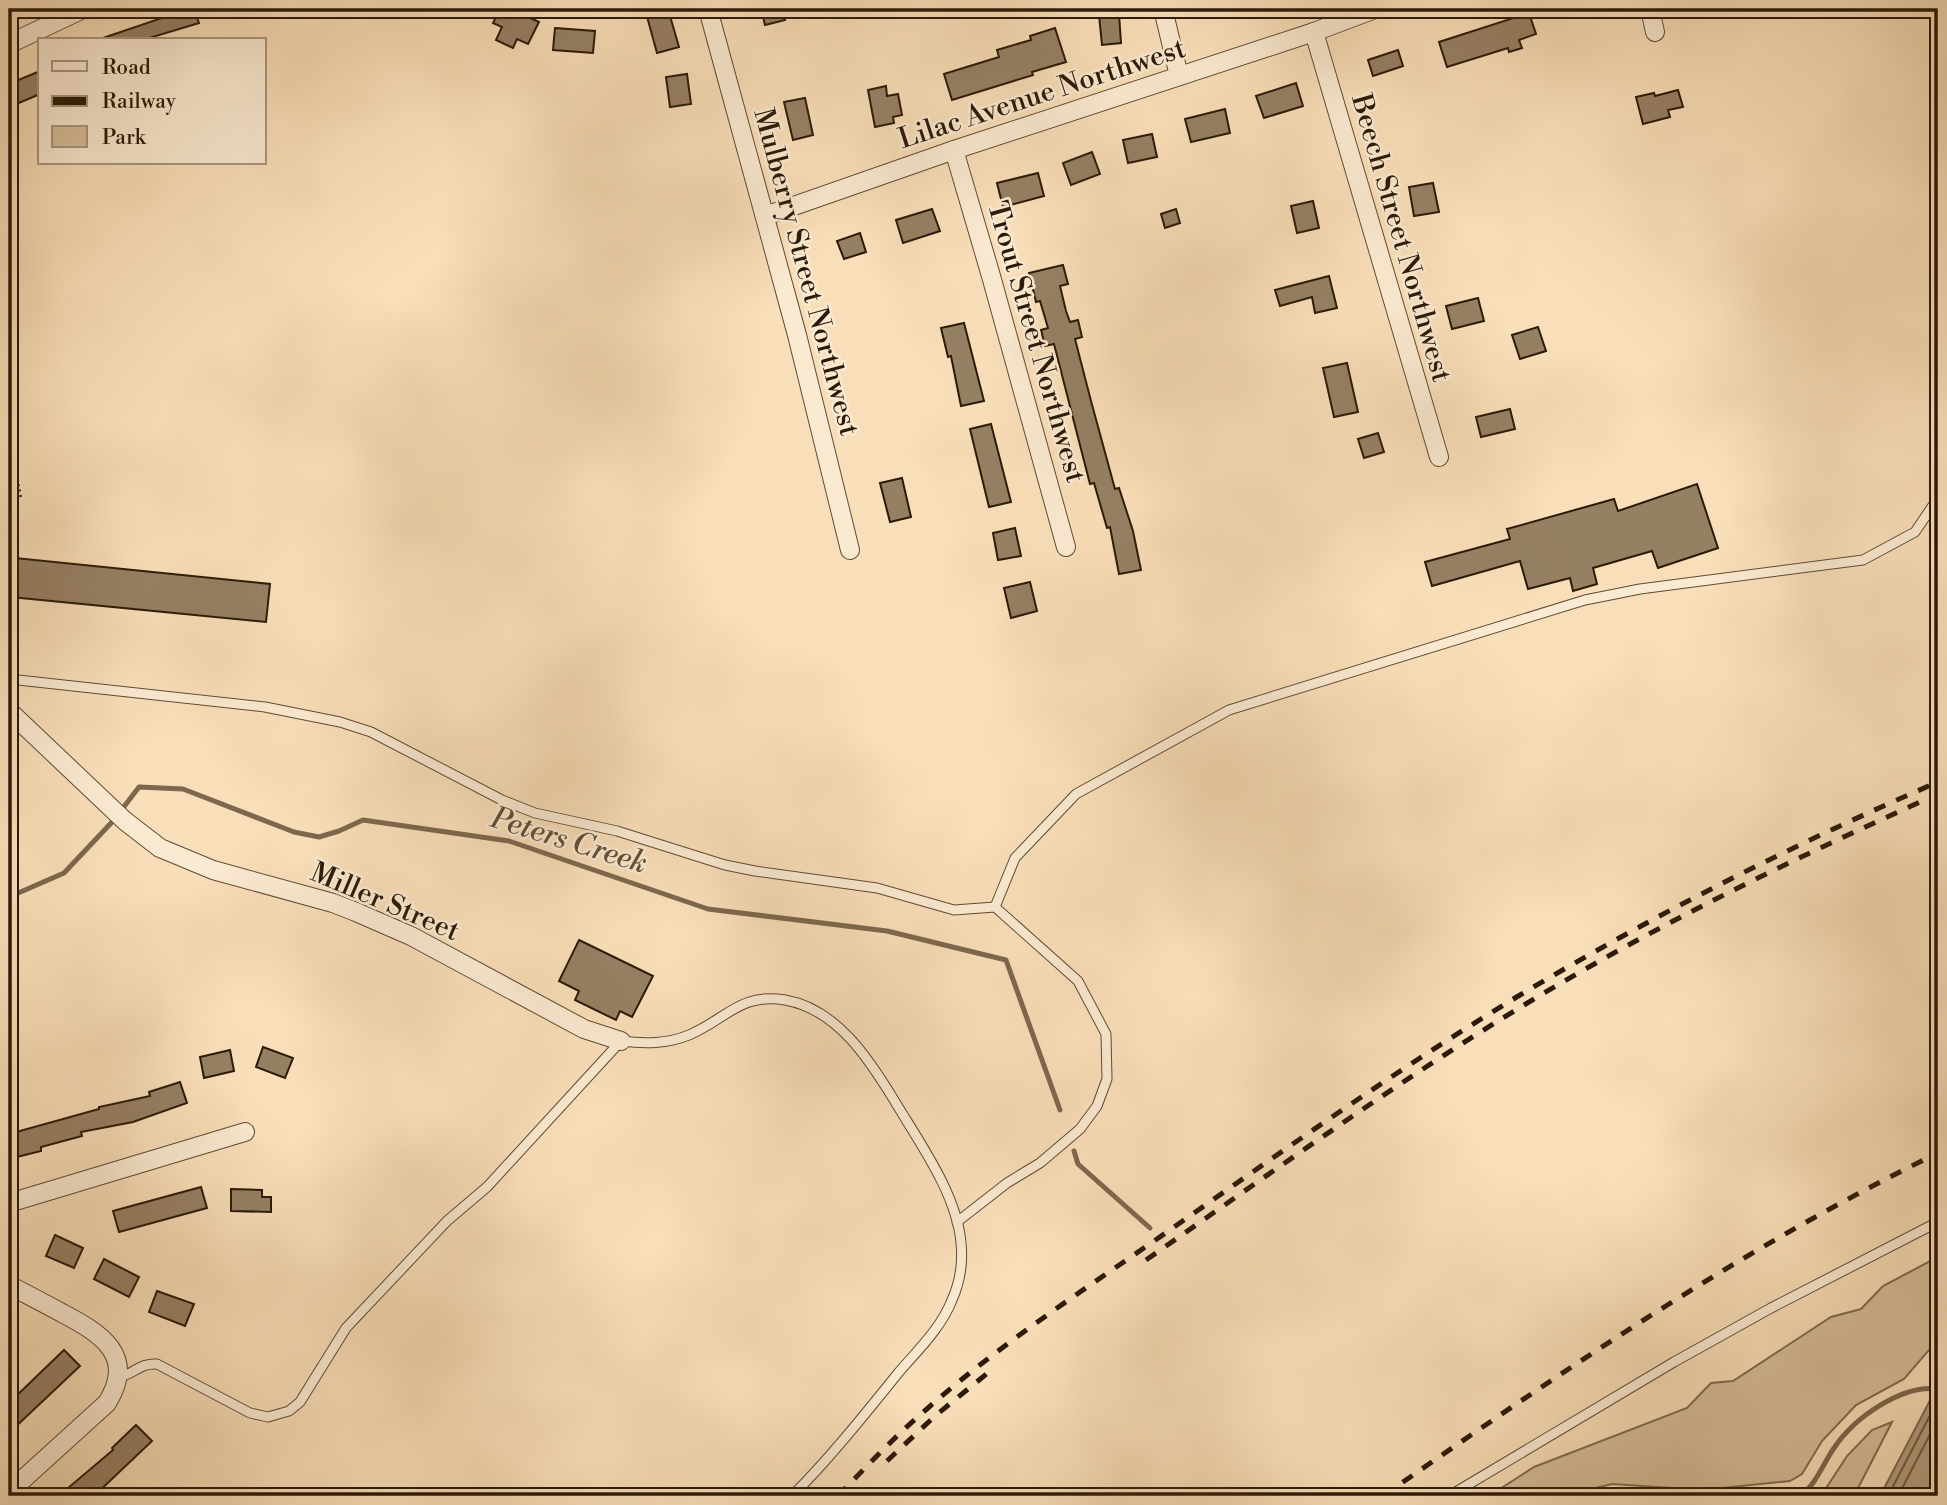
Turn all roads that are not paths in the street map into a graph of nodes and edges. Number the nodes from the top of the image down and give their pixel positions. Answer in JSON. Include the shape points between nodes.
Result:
{"nodes":[{"id":1,"x":83,"y":9,"type":"edge"},
{"id":2,"x":708,"y":9,"type":"edge"},
{"id":3,"x":1163,"y":9,"type":"edge"},
{"id":4,"x":1375,"y":9,"type":"edge"},
{"id":5,"x":1650,"y":9,"type":"edge"},
{"id":6,"x":1314,"y":32,"type":"junction"},
{"id":7,"x":1655,"y":32,"type":"dead end"},
{"id":8,"x":9,"y":44,"type":"edge"},
{"id":9,"x":1179,"y":76,"type":"junction"},
{"id":10,"x":954,"y":150,"type":"junction"},
{"id":11,"x":765,"y":216,"type":"junction"},
{"id":12,"x":1439,"y":457,"type":"dead end"},
{"id":13,"x":1938,"y":498,"type":"edge"},
{"id":14,"x":1066,"y":547,"type":"dead end"},
{"id":15,"x":850,"y":550,"type":"dead end"},
{"id":16,"x":9,"y":679,"type":"edge"},
{"id":17,"x":9,"y":711,"type":"edge"},
{"id":18,"x":995,"y":907,"type":"junction"},
{"id":19,"x":621,"y":1041,"type":"junction"},
{"id":20,"x":245,"y":1132,"type":"dead end"},
{"id":21,"x":9,"y":1203,"type":"edge"},
{"id":22,"x":1938,"y":1222,"type":"edge"},
{"id":23,"x":957,"y":1223,"type":"junction"},
{"id":24,"x":9,"y":1284,"type":"edge"},
{"id":25,"x":118,"y":1377,"type":"junction"},
{"id":26,"x":9,"y":1492,"type":"edge"},
{"id":27,"x":792,"y":1496,"type":"edge"},
{"id":28,"x":1449,"y":1496,"type":"edge"}],
"edges":[{"from":1,"to":8,"type":"street"},
{"from":2,"to":11,"type":"street","name":"Mulberry Street Northwest"},
{"from":3,"to":9,"type":"street"},
{"from":4,"to":6,"type":"street","name":"Lilac Avenue Northwest"},
{"from":5,"to":7,"type":"street"},
{"from":6,"to":9,"type":"street","name":"Lilac Avenue Northwest"},
{"from":6,"to":12,"type":"street","name":"Beech Street Northwest"},
{"from":9,"to":10,"type":"street","name":"Lilac Avenue Northwest"},
{"from":10,"to":11,"type":"street","name":"Lilac Avenue Northwest"},
{"from":10,"to":14,"type":"street","name":"Trout Street Northwest"},
{"from":11,"to":15,"type":"street","name":"Mulberry Street Northwest"},
{"from":13,"to":18,"type":"lane","via":[[1915,532],[1863,560],[1585,600],[1229,710],[1076,794],[1015,858]]},
{"from":16,"to":18,"type":"lane","via":[[265,707],[341,722],[371,732],[502,800],[544,816],[617,831],[755,871],[877,888],[954,910]]},
{"from":17,"to":19,"type":"street","name":"Miller Street","via":[[97,796],[160,848],[213,870],[356,912],[584,1029]]},
{"from":18,"to":23,"type":"lane","via":[[1079,981],[1106,1034],[1107,1079],[1090,1118],[1040,1163]]},
{"from":19,"to":23,"type":"lane","via":[[645,1044],[688,1035],[745,1002],[762,998],[804,1004],[826,1016],[877,1072],[927,1154]]},
{"from":19,"to":25,"type":"lane","via":[[486,1187],[447,1221],[346,1328],[300,1402],[289,1411],[268,1417],[250,1413],[157,1364],[147,1363]]},
{"from":20,"to":21,"type":"street"},
{"from":22,"to":28,"type":"lane","via":[[1698,1348]]},
{"from":23,"to":27,"type":"lane","via":[[961,1263],[945,1316]]},
{"from":24,"to":25,"type":"street","via":[[94,1330],[113,1352]]},
{"from":25,"to":26,"type":"street","via":[[107,1403]]}]}
